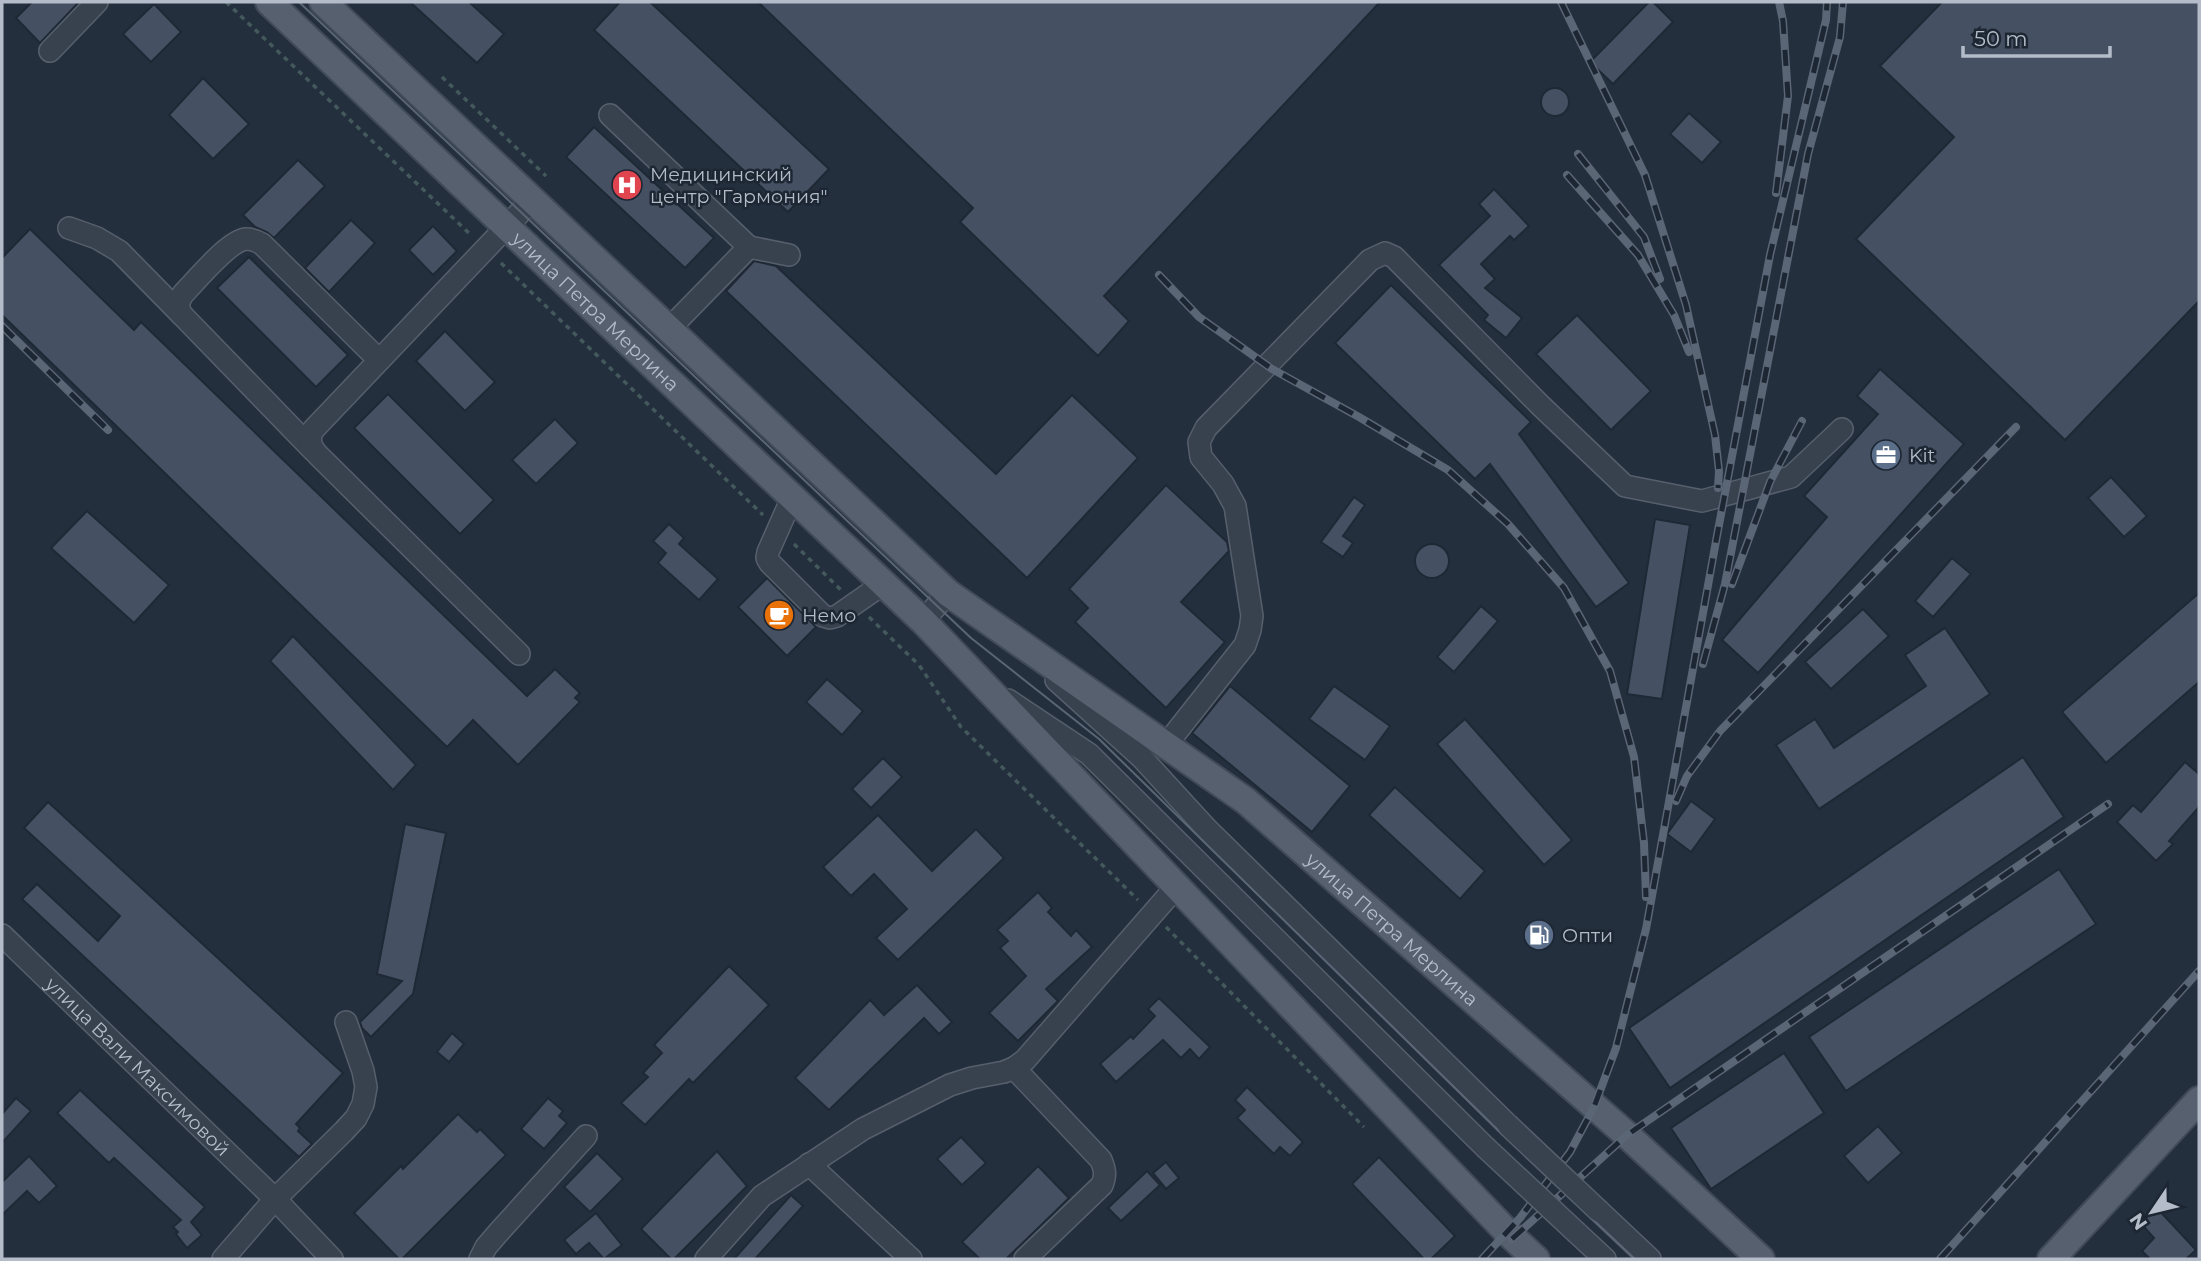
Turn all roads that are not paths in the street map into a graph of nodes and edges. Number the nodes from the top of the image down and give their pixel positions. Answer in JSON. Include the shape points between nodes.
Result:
{"nodes":[{"id":1,"x":97,"y":2,"type":"edge"},
{"id":2,"x":269,"y":2,"type":"edge"},
{"id":3,"x":323,"y":2,"type":"edge"},
{"id":4,"x":50,"y":51,"type":"dead end"},
{"id":5,"x":610,"y":115,"type":"dead end"},
{"id":6,"x":532,"y":200,"type":"junction"},
{"id":7,"x":507,"y":226,"type":"junction"},
{"id":8,"x":69,"y":228,"type":"dead end"},
{"id":9,"x":749,"y":247,"type":"junction"},
{"id":10,"x":789,"y":256,"type":"dead end"},
{"id":11,"x":182,"y":315,"type":"junction"},
{"id":12,"x":669,"y":329,"type":"junction"},
{"id":13,"x":379,"y":360,"type":"junction"},
{"id":14,"x":1842,"y":429,"type":"dead end"},
{"id":15,"x":313,"y":450,"type":"junction"},
{"id":16,"x":792,"y":498,"type":"junction"},
{"id":17,"x":883,"y":584,"type":"junction"},
{"id":18,"x":948,"y":593,"type":"junction"},
{"id":19,"x":923,"y":621,"type":"junction"},
{"id":20,"x":998,"y":629,"type":"junction"},
{"id":21,"x":519,"y":654,"type":"dead end"},
{"id":22,"x":978,"y":680,"type":"junction"},
{"id":23,"x":1166,"y":745,"type":"junction"},
{"id":24,"x":1176,"y":887,"type":"junction"},
{"id":25,"x":2,"y":934,"type":"edge"},
{"id":26,"x":346,"y":1021,"type":"dead end"},
{"id":27,"x":1014,"y":1068,"type":"junction"},
{"id":28,"x":2199,"y":1100,"type":"edge"},
{"id":29,"x":586,"y":1136,"type":"dead end"},
{"id":30,"x":809,"y":1164,"type":"junction"},
{"id":31,"x":275,"y":1199,"type":"junction"},
{"id":32,"x":905,"y":1257,"type":"edge"},
{"id":33,"x":223,"y":1259,"type":"edge"},
{"id":34,"x":332,"y":1259,"type":"edge"},
{"id":35,"x":480,"y":1259,"type":"edge"},
{"id":36,"x":706,"y":1259,"type":"edge"},
{"id":37,"x":1025,"y":1259,"type":"edge"},
{"id":38,"x":1536,"y":1259,"type":"edge"},
{"id":39,"x":1605,"y":1259,"type":"edge"},
{"id":40,"x":1650,"y":1259,"type":"edge"},
{"id":41,"x":1761,"y":1259,"type":"edge"},
{"id":42,"x":2051,"y":1259,"type":"edge"}],
"edges":[{"from":1,"to":4,"type":"street"},
{"from":2,"to":7,"type":"main road","name":"улица Петра Мерлина"},
{"from":3,"to":6,"type":"main road","name":"улица Петра Мерлина"},
{"from":5,"to":9,"type":"street"},
{"from":6,"to":7,"type":"street"},
{"from":6,"to":12,"type":"main road","name":"улица Петра Мерлина"},
{"from":7,"to":13,"type":"street"},
{"from":7,"to":16,"type":"main road","name":"улица Петра Мерлина"},
{"from":8,"to":11,"type":"street","via":[[119,251]]},
{"from":9,"to":10,"type":"street"},
{"from":9,"to":12,"type":"street"},
{"from":11,"to":13,"type":"street","via":[[178,308],[183,294],[232,245],[254,240]]},
{"from":11,"to":15,"type":"street"},
{"from":12,"to":18,"type":"main road","name":"улица Петра Мерлина"},
{"from":13,"to":15,"type":"street","via":[[313,430]]},
{"from":14,"to":23,"type":"street","via":[[1791,477],[1702,501],[1625,486],[1394,257],[1385,253],[1370,260],[1206,428],[1199,442],[1202,457],[1235,506],[1252,616],[1245,645]]},
{"from":15,"to":21,"type":"street"},
{"from":16,"to":17,"type":"main road","name":"улица Петра Мерлина"},
{"from":16,"to":17,"type":"street","via":[[767,558],[823,616],[837,616]]},
{"from":17,"to":19,"type":"main road","name":"улица Петра Мерлина"},
{"from":18,"to":19,"type":"street"},
{"from":18,"to":20,"type":"main road","name":"улица Петра Мерлина"},
{"from":19,"to":22,"type":"main road","name":"улица Петра Мерлина"},
{"from":20,"to":23,"type":"main road","name":"улица Петра Мерлина"},
{"from":20,"to":40,"type":"street","name":"улица Петра Мерлина","bridge":true,"via":[[1141,757],[1207,829]]},
{"from":22,"to":24,"type":"main road","name":"улица Петра Мерлина"},
{"from":22,"to":39,"type":"street","name":"улица Петра Мерлина","bridge":true,"via":[[1089,754],[1485,1147]]},
{"from":23,"to":41,"type":"main road","name":"улица Петра Мерлина","via":[[1246,801],[1627,1135]]},
{"from":24,"to":27,"type":"street"},
{"from":24,"to":38,"type":"main road","name":"улица Петра Мерлина"},
{"from":25,"to":31,"type":"street","name":"улица Вали Максимовой"},
{"from":26,"to":31,"type":"street","via":[[363,1071],[363,1104],[344,1131]]},
{"from":27,"to":30,"type":"street","via":[[950,1085],[863,1129]]},
{"from":27,"to":37,"type":"street","via":[[1101,1160],[1105,1170],[1101,1185]]},
{"from":28,"to":42,"type":"main road"},
{"from":29,"to":35,"type":"street"},
{"from":30,"to":32,"type":"street"},
{"from":30,"to":36,"type":"street","via":[[762,1196]]},
{"from":31,"to":33,"type":"street"},
{"from":31,"to":34,"type":"street","name":"улица Вали Максимовой"}]}
